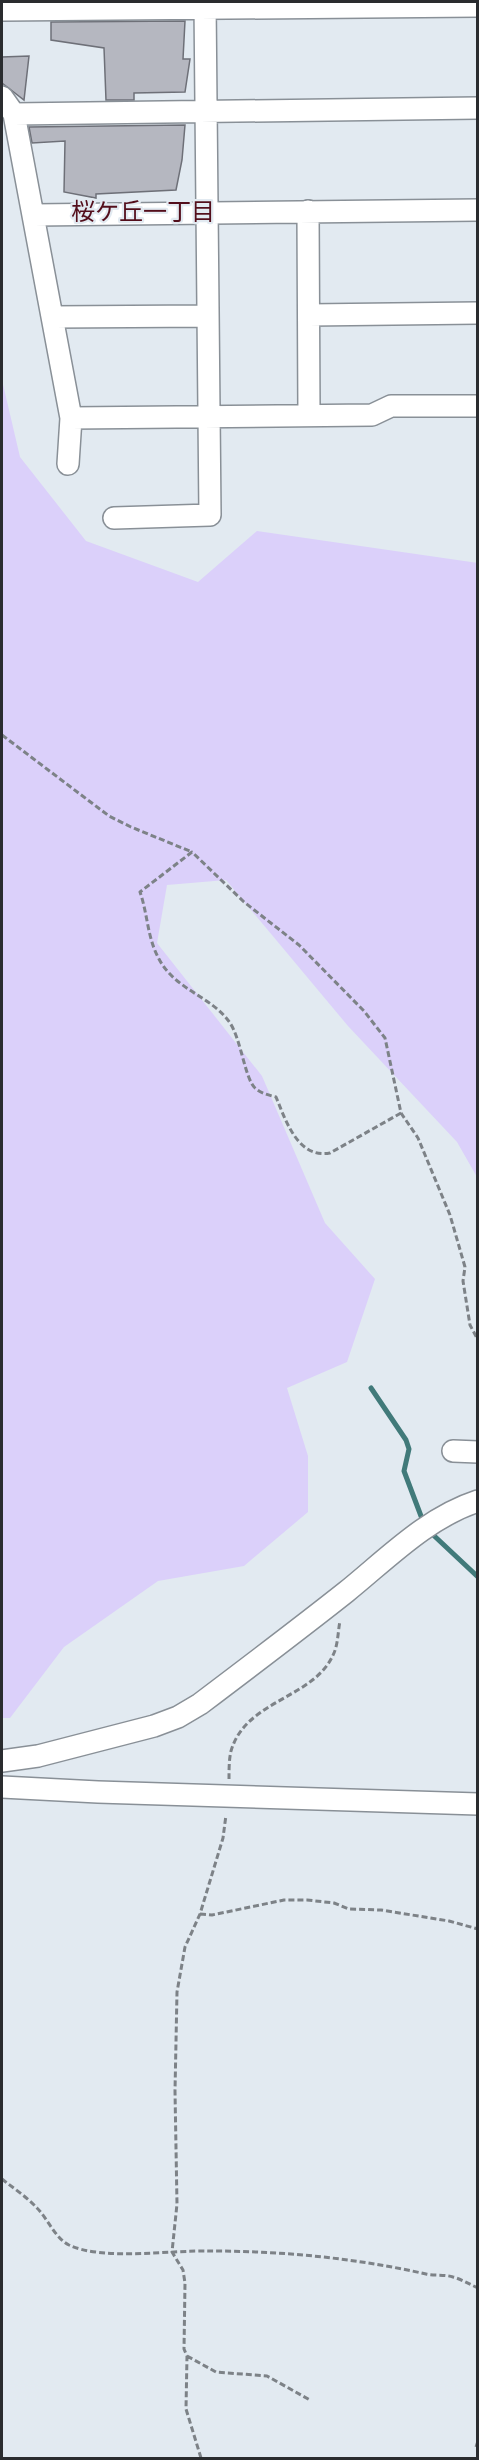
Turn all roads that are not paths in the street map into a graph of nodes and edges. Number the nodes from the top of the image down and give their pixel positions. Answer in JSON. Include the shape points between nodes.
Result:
{"nodes":[{"id":1,"x":205,"y":5,"type":"edge"},
{"id":2,"x":477,"y":6,"type":"edge"},
{"id":3,"x":2,"y":10,"type":"edge"},
{"id":4,"x":8,"y":106,"type":"edge"},
{"id":5,"x":477,"y":108,"type":"edge"},
{"id":6,"x":206,"y":112,"type":"junction"},
{"id":7,"x":477,"y":210,"type":"edge"},
{"id":8,"x":308,"y":212,"type":"junction"},
{"id":9,"x":207,"y":213,"type":"junction"},
{"id":10,"x":34,"y":215,"type":"junction"},
{"id":11,"x":477,"y":313,"type":"edge"},
{"id":12,"x":309,"y":315,"type":"junction"},
{"id":13,"x":208,"y":316,"type":"junction"},
{"id":14,"x":53,"y":317,"type":"junction"},
{"id":15,"x":477,"y":406,"type":"edge"},
{"id":16,"x":309,"y":415,"type":"junction"},
{"id":17,"x":209,"y":416,"type":"junction"},
{"id":18,"x":72,"y":418,"type":"junction"},
{"id":19,"x":68,"y":464,"type":"dead end"},
{"id":20,"x":114,"y":518,"type":"dead end"},
{"id":21,"x":453,"y":1451,"type":"dead end"},
{"id":22,"x":477,"y":1452,"type":"edge"},
{"id":23,"x":477,"y":1501,"type":"edge"},
{"id":24,"x":2,"y":1761,"type":"edge"},
{"id":25,"x":2,"y":1787,"type":"edge"},
{"id":26,"x":477,"y":1804,"type":"edge"}],
"edges":[{"from":1,"to":2,"type":"street"},
{"from":1,"to":3,"type":"street"},
{"from":1,"to":6,"type":"street"},
{"from":4,"to":6,"type":"street"},
{"from":4,"to":10,"type":"street"},
{"from":5,"to":6,"type":"street"},
{"from":6,"to":9,"type":"street"},
{"from":7,"to":8,"type":"street"},
{"from":8,"to":9,"type":"street"},
{"from":8,"to":12,"type":"street"},
{"from":9,"to":10,"type":"street"},
{"from":9,"to":13,"type":"street"},
{"from":10,"to":14,"type":"street"},
{"from":11,"to":12,"type":"street"},
{"from":12,"to":16,"type":"street"},
{"from":13,"to":14,"type":"street"},
{"from":13,"to":17,"type":"street"},
{"from":14,"to":18,"type":"street"},
{"from":15,"to":16,"type":"street","via":[[391,406],[372,415]]},
{"from":16,"to":17,"type":"street"},
{"from":17,"to":18,"type":"street"},
{"from":17,"to":20,"type":"street","via":[[210,515]]},
{"from":18,"to":19,"type":"street"},
{"from":21,"to":22,"type":"street"},
{"from":23,"to":24,"type":"street","via":[[426,1527],[200,1704],[178,1717],[38,1756]]},
{"from":25,"to":26,"type":"street"}]}
